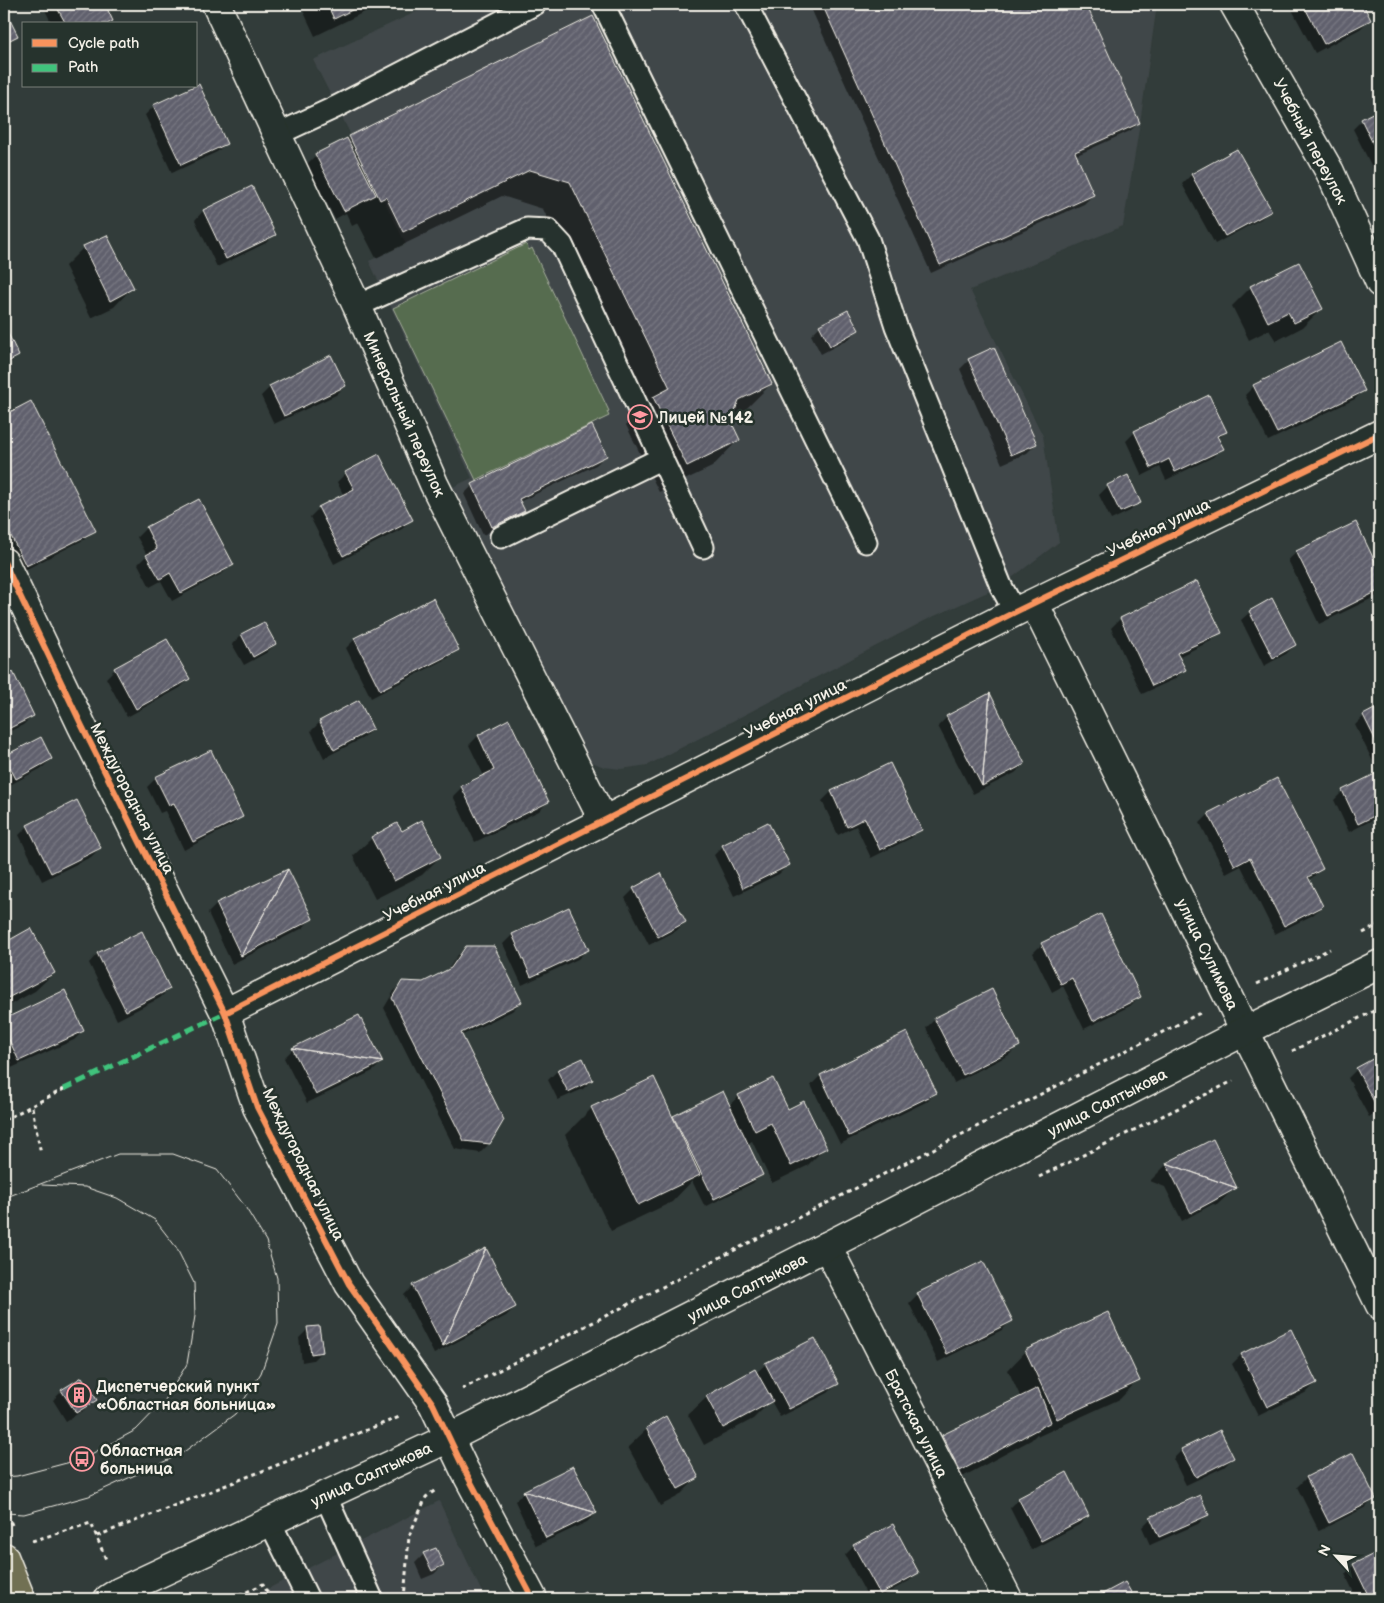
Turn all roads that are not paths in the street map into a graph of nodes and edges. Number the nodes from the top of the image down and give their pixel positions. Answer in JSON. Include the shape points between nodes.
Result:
{"nodes":[{"id":1,"x":216,"y":4,"type":"edge"},
{"id":2,"x":535,"y":4,"type":"edge"},
{"id":3,"x":603,"y":4,"type":"edge"},
{"id":4,"x":746,"y":4,"type":"edge"},
{"id":5,"x":1234,"y":4,"type":"edge"},
{"id":6,"x":278,"y":134,"type":"junction"},
{"id":7,"x":1380,"y":282,"type":"edge"},
{"id":8,"x":357,"y":306,"type":"junction"},
{"id":9,"x":1380,"y":434,"type":"edge"},
{"id":10,"x":662,"y":458,"type":"junction"},
{"id":11,"x":501,"y":537,"type":"dead end"},
{"id":12,"x":866,"y":542,"type":"dead end"},
{"id":13,"x":703,"y":547,"type":"dead end"},
{"id":14,"x":4,"y":562,"type":"edge"},
{"id":15,"x":1025,"y":608,"type":"junction"},
{"id":16,"x":603,"y":820,"type":"junction"},
{"id":17,"x":1380,"y":964,"type":"edge"},
{"id":18,"x":225,"y":1013,"type":"junction"},
{"id":19,"x":1245,"y":1031,"type":"junction"},
{"id":20,"x":827,"y":1246,"type":"junction"},
{"id":21,"x":1380,"y":1305,"type":"edge"},
{"id":22,"x":449,"y":1438,"type":"junction"},
{"id":23,"x":325,"y":1495,"type":"junction"},
{"id":24,"x":270,"y":1522,"type":"junction"},
{"id":25,"x":4,"y":1557,"type":"edge"},
{"id":26,"x":21,"y":1599,"type":"edge"},
{"id":27,"x":108,"y":1599,"type":"edge"},
{"id":28,"x":308,"y":1599,"type":"edge"},
{"id":29,"x":372,"y":1599,"type":"edge"},
{"id":30,"x":533,"y":1599,"type":"edge"},
{"id":31,"x":1008,"y":1599,"type":"edge"}],
"edges":[{"from":1,"to":6,"type":"street","name":"Минеральный переулок"},
{"from":2,"to":6,"type":"lane"},
{"from":3,"to":12,"type":"lane"},
{"from":4,"to":15,"type":"lane","via":[[868,239],[896,326],[1001,586]]},
{"from":5,"to":7,"type":"street","name":"Учебный переулок","via":[[1330,172]]},
{"from":6,"to":8,"type":"street","name":"Минеральный переулок"},
{"from":8,"to":10,"type":"lane","via":[[527,229],[548,230],[562,245]]},
{"from":8,"to":16,"type":"street","name":"Минеральный переулок","via":[[434,484]]},
{"from":9,"to":15,"type":"street","name":"Учебная улица"},
{"from":10,"to":11,"type":"lane"},
{"from":10,"to":13,"type":"lane"},
{"from":14,"to":18,"type":"street","name":"Междугородная улица"},
{"from":15,"to":16,"type":"street","name":"Учебная улица"},
{"from":15,"to":19,"type":"street","name":"улица Сулимова"},
{"from":16,"to":18,"type":"street","name":"Учебная улица"},
{"from":17,"to":19,"type":"street","name":"улица Салтыкова"},
{"from":18,"to":22,"type":"street","name":"Междугородная улица","via":[[257,1107],[349,1284],[433,1404]]},
{"from":19,"to":20,"type":"street","name":"улица Салтыкова"},
{"from":19,"to":21,"type":"street","name":"улица Сулимова"},
{"from":20,"to":22,"type":"street","name":"улица Салтыкова"},
{"from":20,"to":31,"type":"street","name":"Братская улица"},
{"from":22,"to":23,"type":"street","name":"улица Салтыкова"},
{"from":22,"to":30,"type":"street","name":"Междугородная улица"},
{"from":23,"to":24,"type":"street","name":"улица Салтыкова"},
{"from":23,"to":29,"type":"lane"},
{"from":24,"to":27,"type":"street","name":"улица Салтыкова"},
{"from":24,"to":28,"type":"lane"},
{"from":25,"to":26,"type":"main road"}]}
